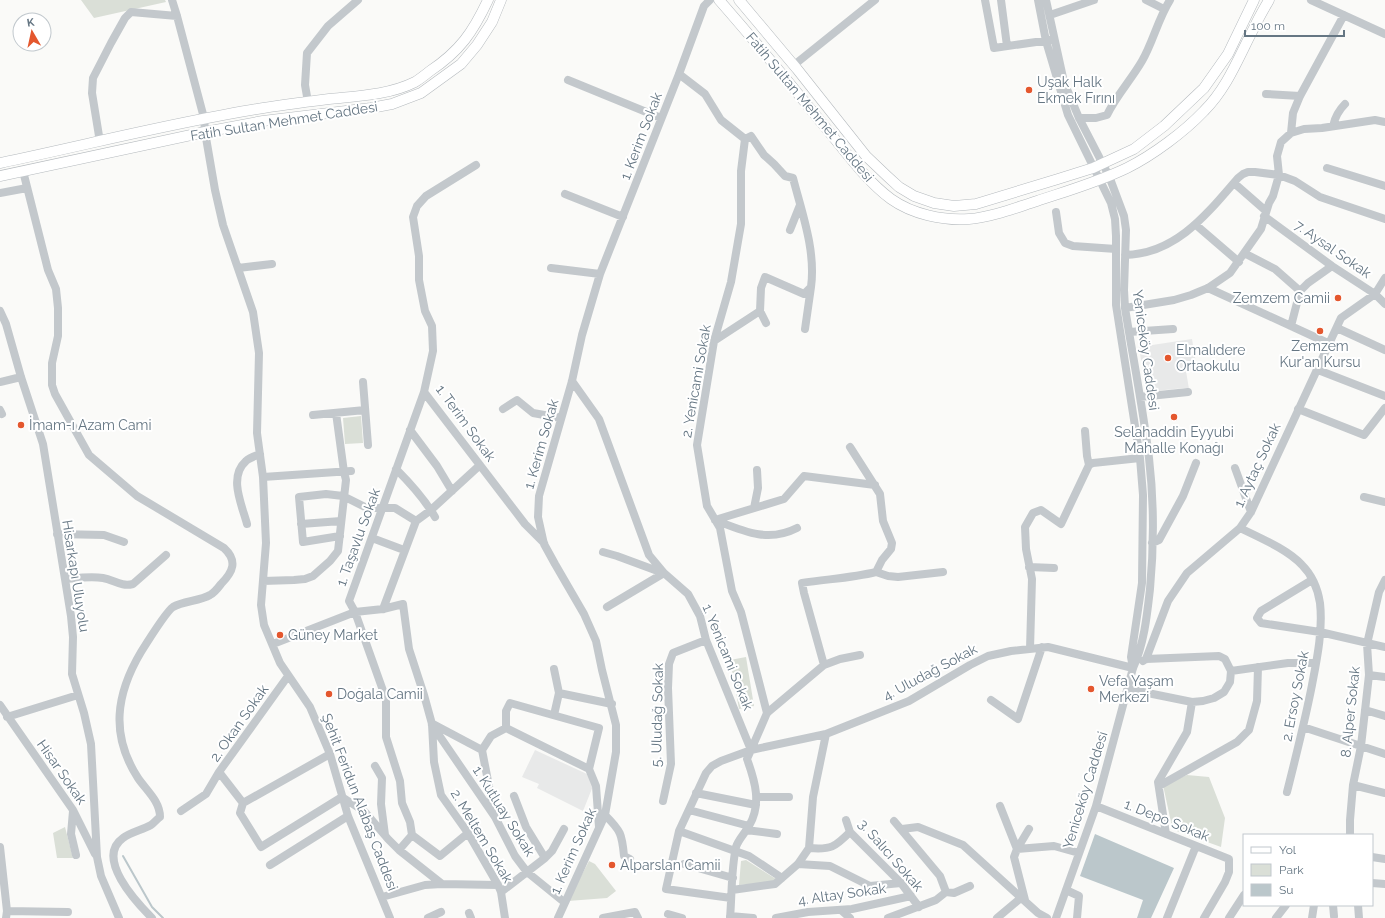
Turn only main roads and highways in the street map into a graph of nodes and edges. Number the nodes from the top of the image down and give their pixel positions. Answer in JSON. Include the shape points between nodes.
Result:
{"nodes":[{"id":1,"x":488,"y":0,"type":"edge"},
{"id":2,"x":501,"y":0,"type":"edge"},
{"id":3,"x":719,"y":0,"type":"edge"},
{"id":4,"x":739,"y":0,"type":"edge"},
{"id":5,"x":1254,"y":0,"type":"edge"},
{"id":6,"x":1269,"y":0,"type":"edge"},
{"id":7,"x":0,"y":163,"type":"edge"},
{"id":8,"x":0,"y":176,"type":"edge"}],
"edges":[{"from":1,"to":7,"type":"main road","name":"Fatih Sultan Mehmet Caddesi","via":[[480,18],[454,53],[415,81],[383,92],[204,118]]},
{"from":2,"to":8,"type":"main road","name":"Fatih Sultan Mehmet Caddesi","via":[[492,22],[461,64],[421,93],[392,104],[263,121]]},
{"from":3,"to":6,"type":"main road","name":"Fatih Sultan Mehmet Caddesi","via":[[879,188],[892,199],[919,213],[937,217],[969,218],[1004,211],[1109,176],[1143,159],[1184,131],[1220,94]]},
{"from":4,"to":5,"type":"main road","name":"Fatih Sultan Mehmet Caddesi","via":[[876,166],[899,187],[914,196],[954,206],[976,204],[1093,168],[1134,150],[1204,88],[1228,54]]}]}
